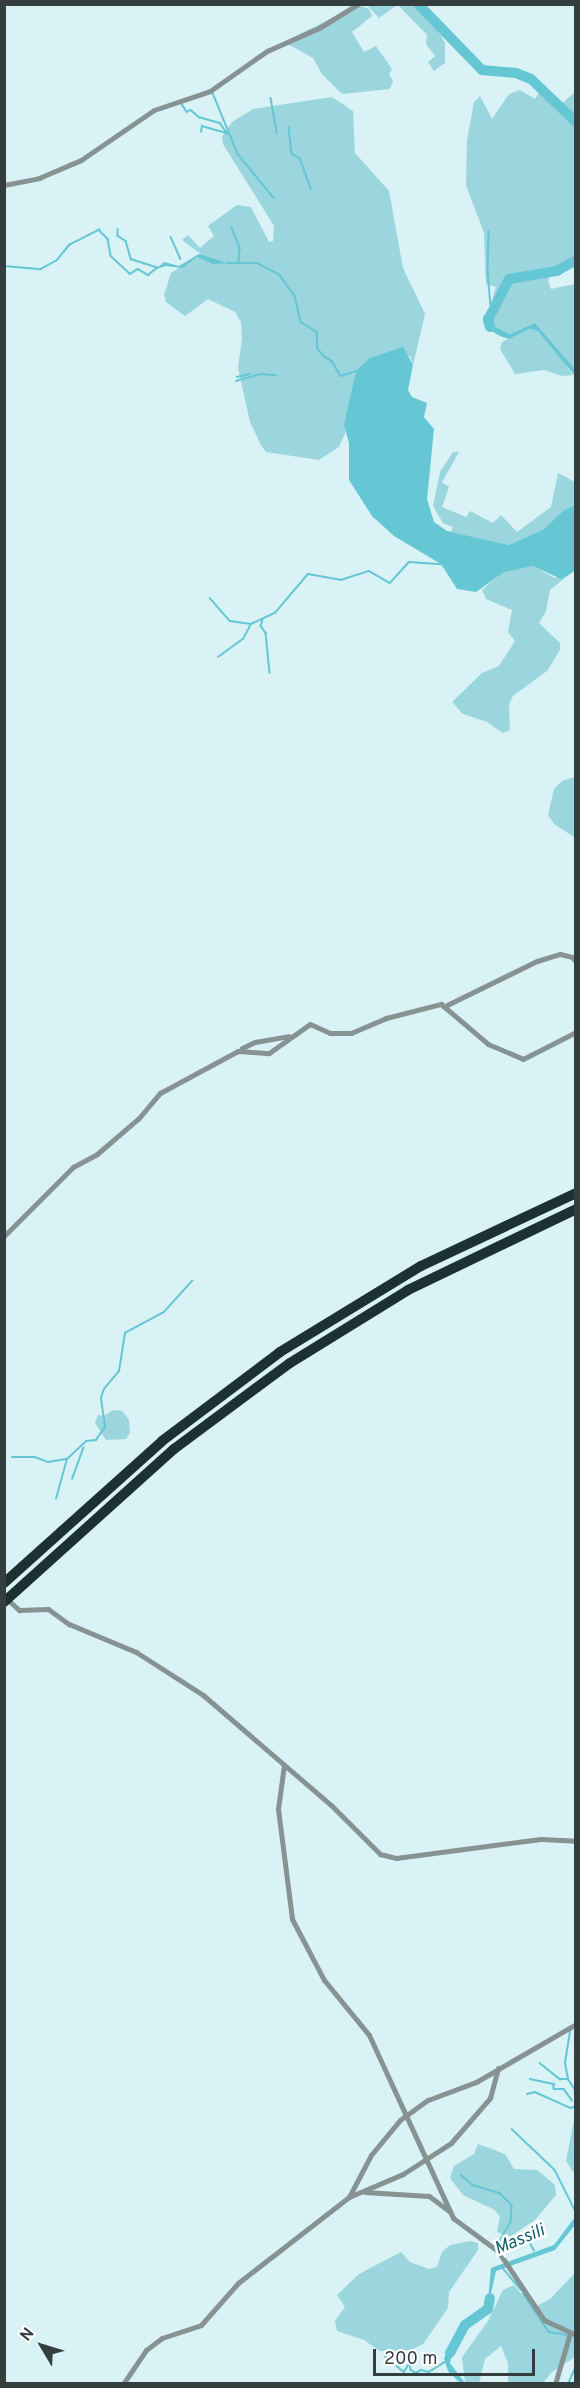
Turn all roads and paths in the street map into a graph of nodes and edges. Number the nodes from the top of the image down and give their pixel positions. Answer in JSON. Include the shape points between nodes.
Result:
{"nodes":[{"id":1,"x":358,"y":4,"type":"edge"},
{"id":2,"x":4,"y":185,"type":"edge"},
{"id":3,"x":576,"y":962,"type":"edge"},
{"id":4,"x":447,"y":1005,"type":"junction"},
{"id":5,"x":576,"y":1032,"type":"edge"},
{"id":6,"x":290,"y":1035,"type":"junction"},
{"id":7,"x":238,"y":1051,"type":"junction"},
{"id":8,"x":576,"y":1193,"type":"edge"},
{"id":9,"x":576,"y":1209,"type":"edge"},
{"id":10,"x":4,"y":1236,"type":"edge"},
{"id":11,"x":4,"y":1583,"type":"edge"},
{"id":12,"x":5,"y":1600,"type":"edge"},
{"id":13,"x":284,"y":1766,"type":"junction"},
{"id":14,"x":576,"y":1840,"type":"edge"},
{"id":15,"x":576,"y":2024,"type":"edge"},
{"id":16,"x":498,"y":2068,"type":"junction"},
{"id":17,"x":408,"y":2114,"type":"junction"},
{"id":18,"x":428,"y":2159,"type":"junction"},
{"id":19,"x":363,"y":2192,"type":"junction"},
{"id":20,"x":349,"y":2197,"type":"junction"},
{"id":21,"x":450,"y":2212,"type":"junction"},
{"id":22,"x":573,"y":2334,"type":"edge"},
{"id":23,"x":123,"y":2384,"type":"edge"},
{"id":24,"x":555,"y":2384,"type":"edge"}],
"edges":[{"from":1,"to":2,"type":"street","via":[[319,28],[267,51],[210,91],[154,110],[81,160],[39,178]]},
{"from":3,"to":4,"type":"street","via":[[560,954],[537,961]]},
{"from":4,"to":5,"type":"street","via":[[480,1038],[518,1058],[527,1058]]},
{"from":4,"to":6,"type":"street","via":[[433,1003],[351,1033],[330,1033],[310,1024]]},
{"from":6,"to":7,"type":"street","via":[[255,1042]]},
{"from":6,"to":7,"type":"street","via":[[265,1054]]},
{"from":7,"to":10,"type":"street","via":[[160,1093],[139,1118],[97,1154],[73,1167]]},
{"from":8,"to":11,"type":"highway","via":[[421,1266],[280,1352],[162,1441]]},
{"from":9,"to":12,"type":"highway","via":[[408,1290],[290,1363],[174,1449]]},
{"from":12,"to":13,"type":"street","via":[[19,1610],[48,1609],[69,1624],[136,1652],[203,1695]]},
{"from":13,"to":14,"type":"street","via":[[388,1857],[542,1839]]},
{"from":13,"to":17,"type":"street","via":[[278,1809],[292,1919],[324,1980],[369,2035]]},
{"from":15,"to":16,"type":"street"},
{"from":16,"to":17,"type":"street","via":[[454,2092],[428,2100]]},
{"from":16,"to":18,"type":"street","via":[[483,2109],[451,2143]]},
{"from":17,"to":18,"type":"street"},
{"from":17,"to":20,"type":"street","via":[[384,2135]]},
{"from":18,"to":19,"type":"street"},
{"from":18,"to":21,"type":"street"},
{"from":19,"to":20,"type":"street"},
{"from":19,"to":21,"type":"street","via":[[429,2196]]},
{"from":20,"to":23,"type":"street","via":[[238,2283],[201,2325],[162,2338],[146,2350]]},
{"from":21,"to":22,"type":"street","via":[[498,2251],[544,2320]]},
{"from":22,"to":24,"type":"street"}]}
